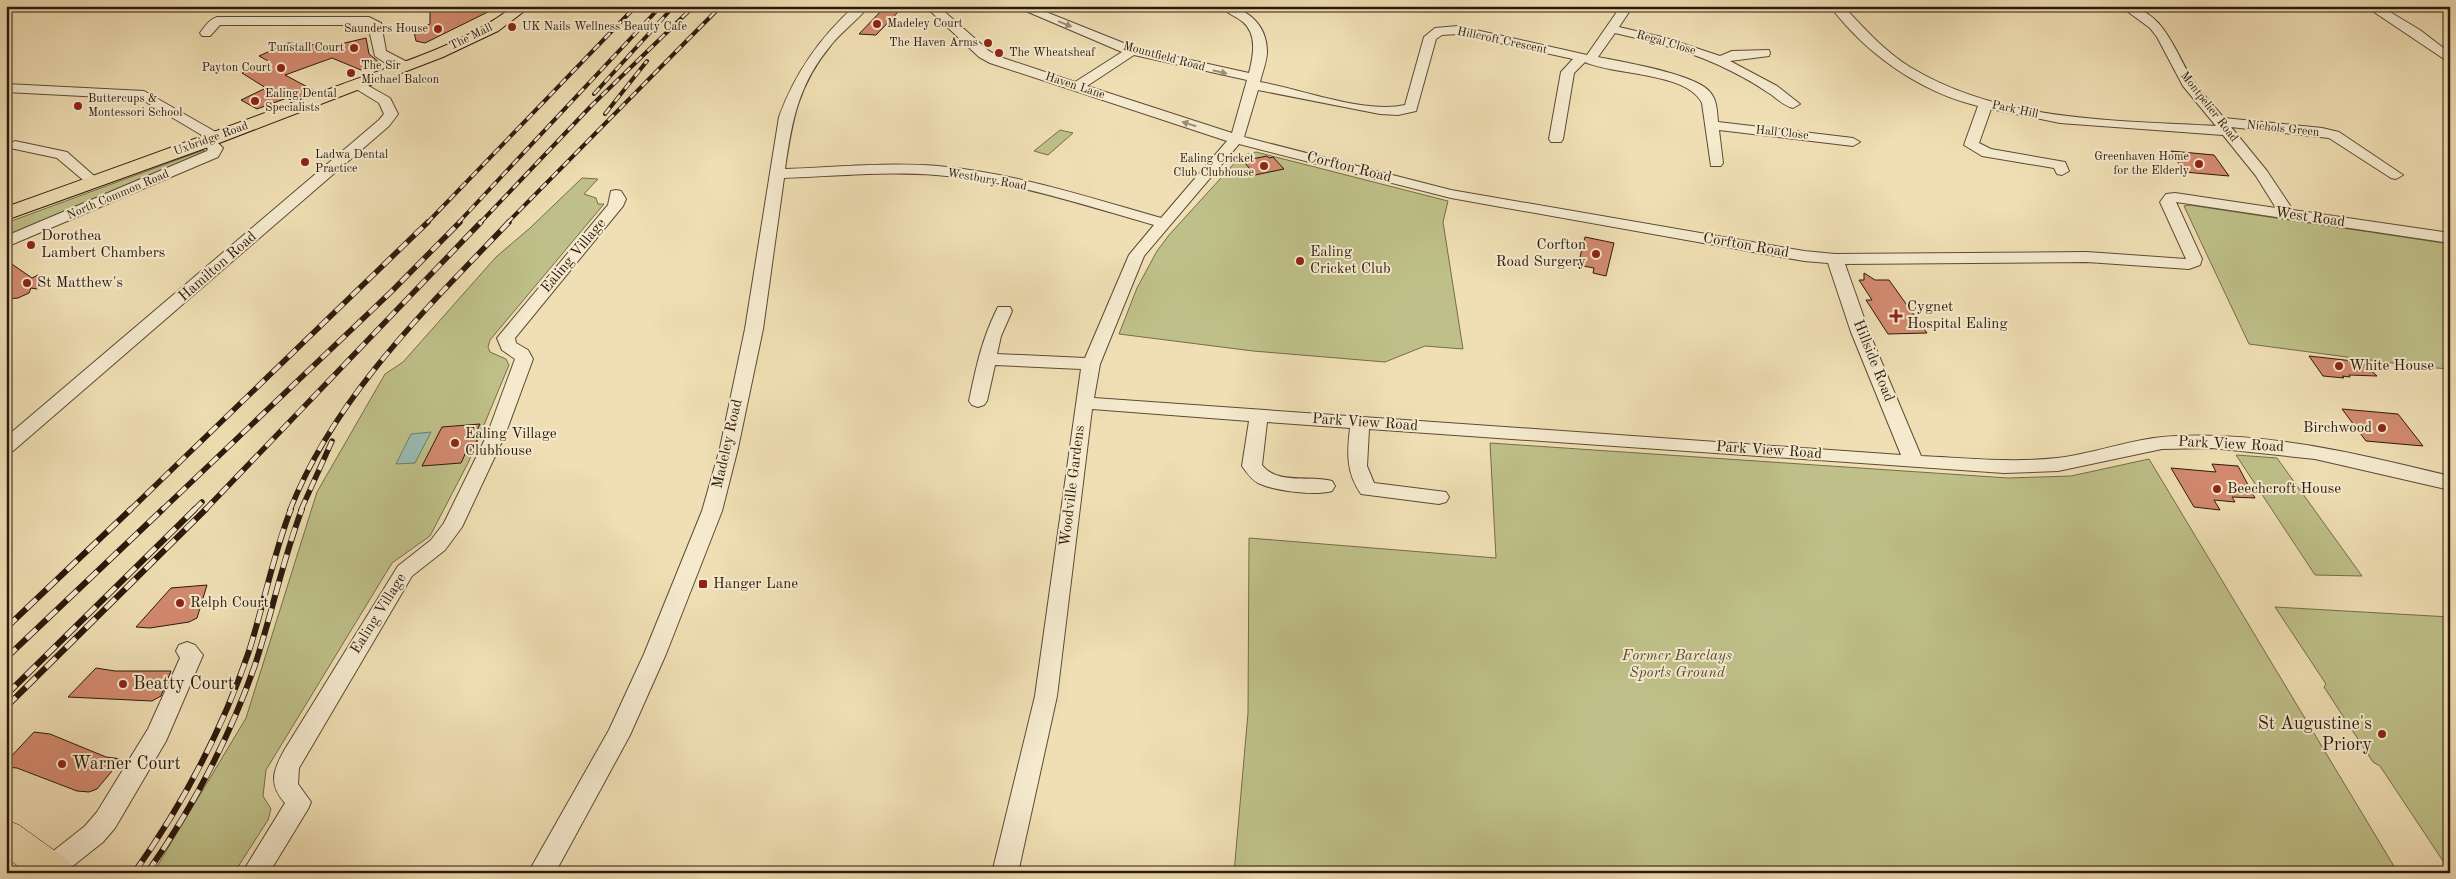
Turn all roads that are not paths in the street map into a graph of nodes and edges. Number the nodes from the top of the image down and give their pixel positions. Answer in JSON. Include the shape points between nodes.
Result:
{"nodes":[{"id":1,"x":524,"y":6,"type":"edge"},
{"id":2,"x":863,"y":6,"type":"edge"},
{"id":3,"x":931,"y":6,"type":"edge"},
{"id":4,"x":1020,"y":6,"type":"edge"},
{"id":5,"x":1226,"y":6,"type":"edge"},
{"id":6,"x":1627,"y":6,"type":"edge"},
{"id":7,"x":1836,"y":6,"type":"edge"},
{"id":8,"x":2126,"y":6,"type":"edge"},
{"id":9,"x":2371,"y":6,"type":"edge"},
{"id":10,"x":229,"y":9,"type":"dead end"},
{"id":11,"x":217,"y":21,"type":"junction"},
{"id":12,"x":1612,"y":29,"type":"junction"},
{"id":13,"x":206,"y":33,"type":"dead end"},
{"id":14,"x":1132,"y":51,"type":"junction"},
{"id":15,"x":1764,"y":53,"type":"dead end"},
{"id":16,"x":1585,"y":59,"type":"junction"},
{"id":17,"x":2450,"y":59,"type":"edge"},
{"id":18,"x":1720,"y":61,"type":"junction"},
{"id":19,"x":411,"y":64,"type":"junction"},
{"id":20,"x":1253,"y":82,"type":"junction"},
{"id":21,"x":358,"y":84,"type":"junction"},
{"id":22,"x":1076,"y":87,"type":"junction"},
{"id":23,"x":6,"y":88,"type":"edge"},
{"id":24,"x":1986,"y":103,"type":"junction"},
{"id":25,"x":1792,"y":104,"type":"dead end"},
{"id":26,"x":1712,"y":126,"type":"junction"},
{"id":27,"x":2222,"y":127,"type":"junction"},
{"id":28,"x":212,"y":139,"type":"junction"},
{"id":29,"x":1236,"y":139,"type":"junction"},
{"id":30,"x":1556,"y":139,"type":"dead end"},
{"id":31,"x":1853,"y":142,"type":"dead end"},
{"id":32,"x":15,"y":145,"type":"dead end"},
{"id":33,"x":1716,"y":163,"type":"dead end"},
{"id":34,"x":2062,"y":171,"type":"dead end"},
{"id":35,"x":777,"y":174,"type":"junction"},
{"id":36,"x":2396,"y":175,"type":"dead end"},
{"id":37,"x":94,"y":182,"type":"junction"},
{"id":38,"x":616,"y":194,"type":"dead end"},
{"id":39,"x":2171,"y":197,"type":"joint"},
{"id":40,"x":6,"y":214,"type":"edge"},
{"id":41,"x":2288,"y":214,"type":"junction"},
{"id":42,"x":1163,"y":223,"type":"junction"},
{"id":43,"x":2450,"y":238,"type":"edge"},
{"id":44,"x":6,"y":242,"type":"edge"},
{"id":45,"x":1835,"y":259,"type":"junction"},
{"id":46,"x":1004,"y":311,"type":"dead end"},
{"id":47,"x":986,"y":359,"type":"junction"},
{"id":48,"x":1091,"y":364,"type":"junction"},
{"id":49,"x":978,"y":401,"type":"dead end"},
{"id":50,"x":1084,"y":402,"type":"junction"},
{"id":51,"x":1259,"y":416,"type":"junction"},
{"id":52,"x":1360,"y":423,"type":"junction"},
{"id":53,"x":6,"y":447,"type":"edge"},
{"id":54,"x":1914,"y":462,"type":"junction"},
{"id":55,"x":2450,"y":482,"type":"edge"},
{"id":56,"x":1324,"y":486,"type":"dead end"},
{"id":57,"x":1439,"y":497,"type":"dead end"},
{"id":58,"x":187,"y":651,"type":"dead end"},
{"id":59,"x":11,"y":846,"type":"edge"},
{"id":60,"x":53,"y":870,"type":"edge"},
{"id":61,"x":254,"y":873,"type":"edge"},
{"id":62,"x":541,"y":873,"type":"edge"},
{"id":63,"x":1005,"y":873,"type":"edge"}],
"edges":[{"from":1,"to":19,"type":"main road","name":"The Mall","via":[[473,38]]},
{"from":2,"to":35,"type":"street","name":"Madeley Road","via":[[811,60],[794,90]]},
{"from":3,"to":22,"type":"street","name":"Haven Lane","via":[[984,54]]},
{"from":4,"to":14,"type":"street","name":"Mountfield Road","one_way":true},
{"from":5,"to":20,"type":"street","via":[[1255,28],[1261,52]]},
{"from":6,"to":12,"type":"street"},
{"from":7,"to":24,"type":"street","name":"Park Hill","via":[[1889,58],[1908,71]]},
{"from":8,"to":27,"type":"street","name":"Montpelier Road","via":[[2154,25],[2163,36],[2182,73]]},
{"from":9,"to":17,"type":"street","via":[[2416,33]]},
{"from":10,"to":11,"type":"street"},
{"from":11,"to":13,"type":"street"},
{"from":11,"to":19,"type":"street","via":[[369,21],[376,23],[380,53],[392,61]]},
{"from":12,"to":16,"type":"street"},
{"from":12,"to":18,"type":"street","name":"Regal Close","via":[[1680,45]]},
{"from":14,"to":20,"type":"street","name":"Mountfield Road","one_way":true},
{"from":14,"to":22,"type":"street"},
{"from":15,"to":18,"type":"street","via":[[1732,55]]},
{"from":16,"to":20,"type":"street","name":"Hillcroft Crescent","via":[[1458,30],[1439,31],[1430,37],[1417,92],[1408,110],[1333,103]]},
{"from":16,"to":26,"type":"street","name":"Hillcroft Crescent","via":[[1662,75],[1696,87],[1709,103]]},
{"from":16,"to":30,"type":"street","via":[[1568,72]]},
{"from":18,"to":25,"type":"street","name":"Regal Close","via":[[1766,83]]},
{"from":19,"to":21,"type":"main road","name":"Uxbridge Road"},
{"from":20,"to":29,"type":"street"},
{"from":21,"to":28,"type":"main road","name":"Uxbridge Road"},
{"from":21,"to":53,"type":"street","name":"Hamilton Road","via":[[385,101],[391,114],[384,123]]},
{"from":29,"to":22,"type":"street","name":"Haven Lane","one_way":true},
{"from":23,"to":28,"type":"street","via":[[144,95]]},
{"from":24,"to":27,"type":"street","name":"Park Hill","via":[[2061,118]]},
{"from":24,"to":34,"type":"street","via":[[1971,145],[1987,153],[2060,165]]},
{"from":26,"to":31,"type":"street","name":"Hall Close"},
{"from":26,"to":33,"type":"street","name":"Hillcroft Crescent"},
{"from":27,"to":36,"type":"street","name":"Nichols Green","via":[[2322,132],[2334,136]]},
{"from":27,"to":41,"type":"street","name":"Montpelier Road","via":[[2262,174]]},
{"from":28,"to":37,"type":"main road","name":"Uxbridge Road"},
{"from":28,"to":44,"type":"street","name":"North Common Road","via":[[216,148],[212,154]]},
{"from":29,"to":42,"type":"street","name":"Woodville Gardens"},
{"from":29,"to":45,"type":"street","name":"Corfton Road","via":[[1451,194]]},
{"from":32,"to":37,"type":"street","via":[[62,155]]},
{"from":35,"to":42,"type":"street","name":"Westbury Road","via":[[894,170],[958,173]]},
{"from":35,"to":62,"type":"street","name":"Madeley Road","via":[[754,329],[712,511],[656,654],[618,735]]},
{"from":37,"to":40,"type":"main road","name":"Uxbridge Road"},
{"from":38,"to":61,"type":"street","name":"Ealing Village","via":[[615,206],[506,338],[508,346],[522,354],[524,359],[488,452],[450,531],[432,551],[405,571],[293,756],[287,768],[286,787],[299,802]]},
{"from":39,"to":41,"type":"street","name":"West Road"},
{"from":39,"to":45,"type":"street","name":"Corfton Road","via":[[2168,202],[2194,259],[2189,264],[2031,256]]},
{"from":41,"to":43,"type":"street","name":"West Road"},
{"from":42,"to":48,"type":"street","name":"Woodville Gardens","via":[[1137,255]]},
{"from":45,"to":54,"type":"street","name":"Hillside Road","via":[[1860,332]]},
{"from":46,"to":47,"type":"street"},
{"from":47,"to":48,"type":"street"},
{"from":47,"to":49,"type":"street"},
{"from":48,"to":50,"type":"street","name":"Woodville Gardens"},
{"from":50,"to":51,"type":"street","name":"Park View Road"},
{"from":50,"to":63,"type":"street","name":"Woodville Gardens","via":[[1050,676]]},
{"from":51,"to":52,"type":"street","name":"Park View Road"},
{"from":51,"to":56,"type":"street","via":[[1252,466],[1259,475],[1273,481]]},
{"from":52,"to":54,"type":"street","name":"Park View Road"},
{"from":52,"to":57,"type":"street","via":[[1356,468],[1368,489]]},
{"from":54,"to":55,"type":"street","name":"Park View Road","via":[[2001,466],[2057,464],[2148,444],[2214,441],[2348,457]]},
{"from":58,"to":60,"type":"street","via":[[192,655],[158,734],[112,810],[94,834]]},
{"from":59,"to":60,"type":"highway"}]}
